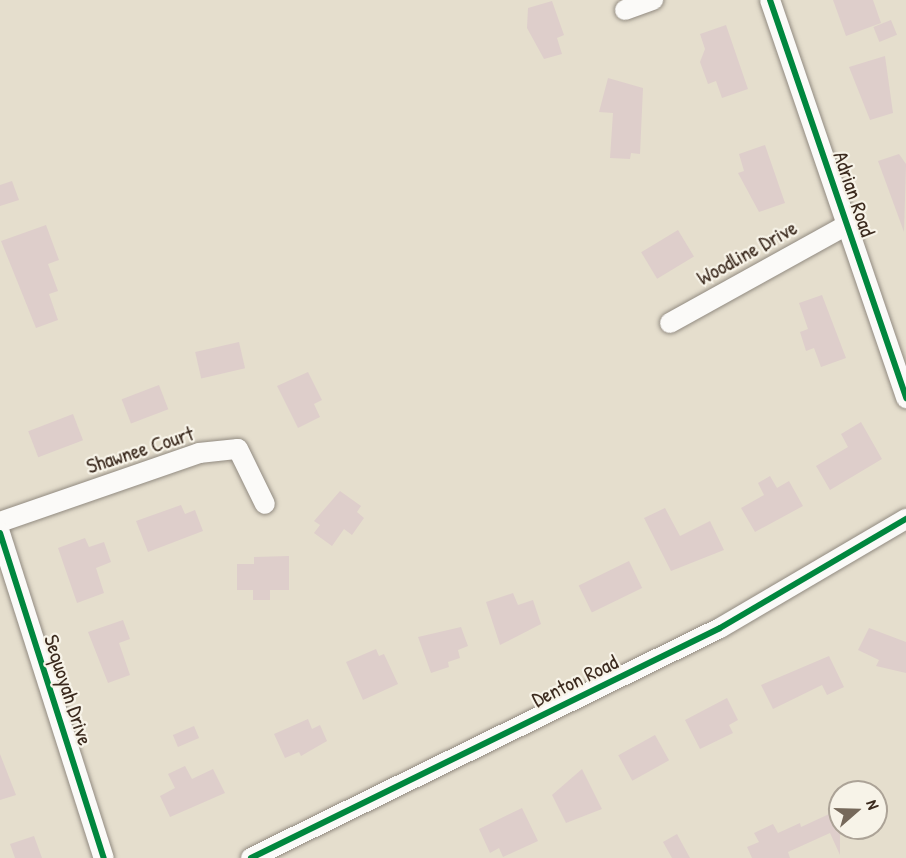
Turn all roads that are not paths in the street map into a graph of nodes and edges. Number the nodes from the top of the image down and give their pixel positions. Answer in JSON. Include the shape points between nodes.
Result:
{"nodes":[{"id":1,"x":653,"y":0,"type":"edge"},
{"id":2,"x":770,"y":0,"type":"edge"},
{"id":3,"x":625,"y":10,"type":"dead end"},
{"id":4,"x":847,"y":225,"type":"junction"},
{"id":5,"x":670,"y":323,"type":"dead end"},
{"id":6,"x":906,"y":398,"type":"edge"},
{"id":7,"x":265,"y":504,"type":"dead end"},
{"id":8,"x":906,"y":519,"type":"edge"},
{"id":9,"x":0,"y":522,"type":"edge"},
{"id":10,"x":0,"y":533,"type":"edge"},
{"id":11,"x":104,"y":858,"type":"edge"},
{"id":12,"x":251,"y":858,"type":"edge"}],
"edges":[{"from":1,"to":3,"type":"street"},
{"from":2,"to":4,"type":"street","name":"Adrian Road"},
{"from":4,"to":5,"type":"street","name":"Woodline Drive"},
{"from":4,"to":6,"type":"street","name":"Adrian Road"},
{"from":7,"to":9,"type":"street","name":"Shawnee Court","via":[[238,449],[199,453]]},
{"from":8,"to":12,"type":"street","name":"Denton Road","via":[[720,628]]},
{"from":10,"to":11,"type":"street","name":"Sequoyah Drive"}]}
